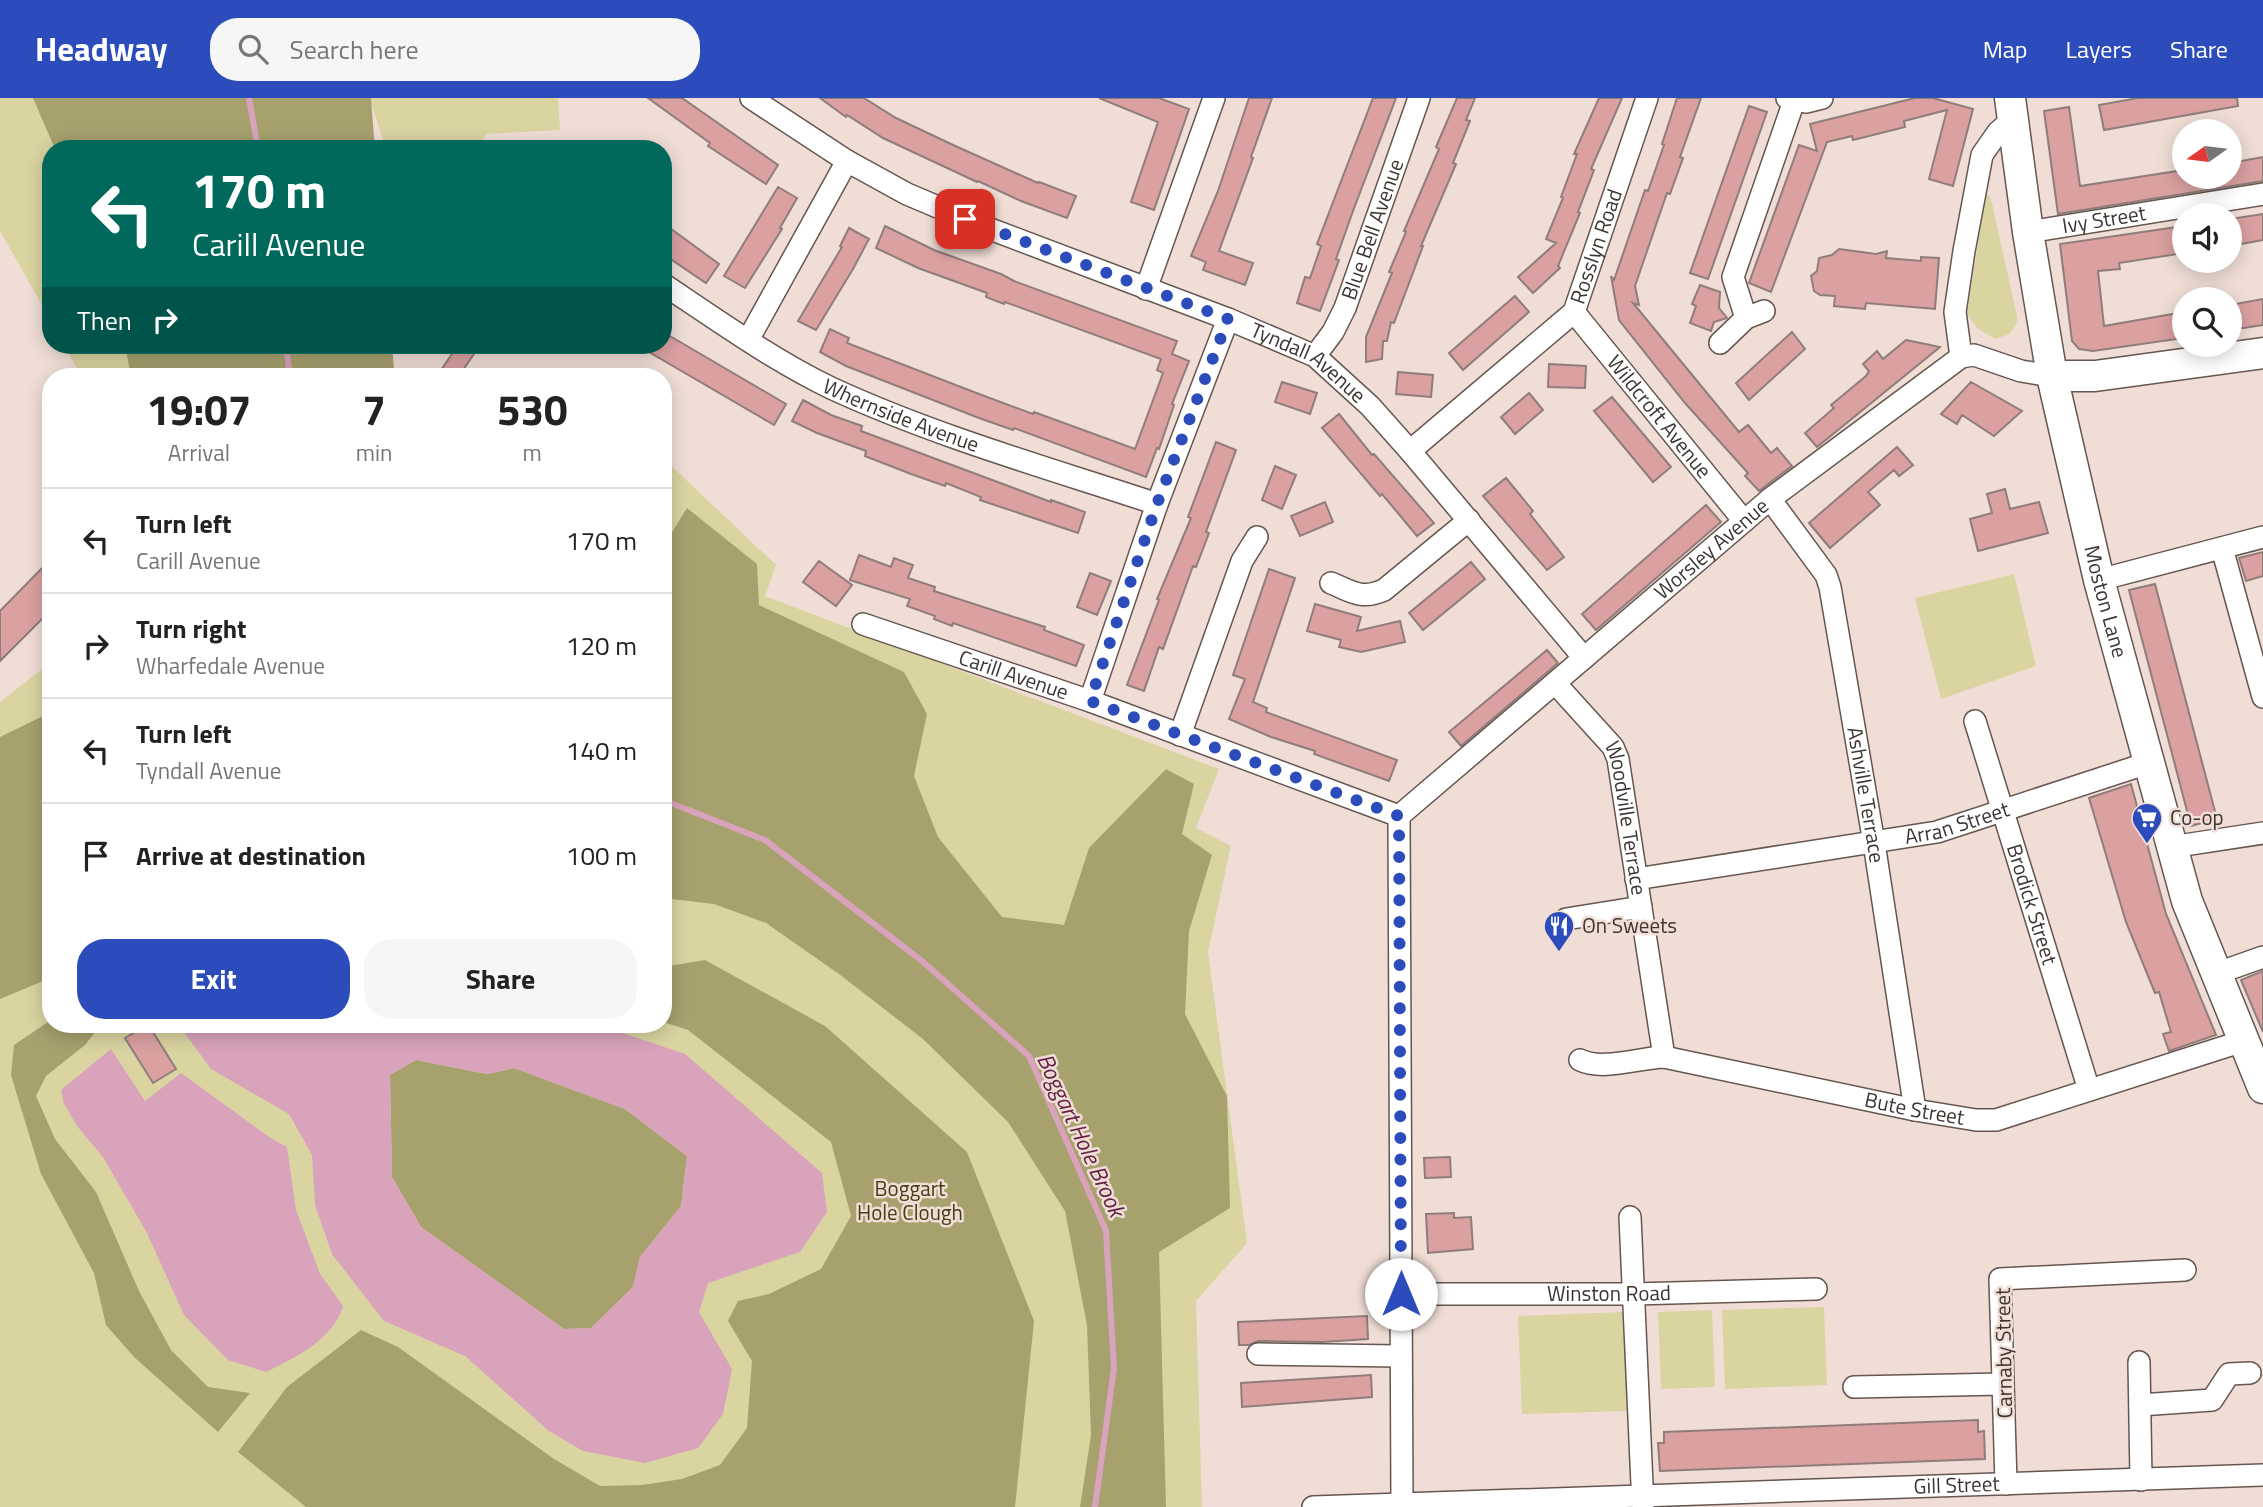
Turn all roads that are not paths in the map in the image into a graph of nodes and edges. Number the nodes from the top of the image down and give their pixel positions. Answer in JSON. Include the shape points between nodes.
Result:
{"nodes":[{"id":1,"x":751,"y":98,"type":"edge"},
{"id":2,"x":1214,"y":98,"type":"edge"},
{"id":3,"x":1419,"y":98,"type":"edge"},
{"id":4,"x":1647,"y":98,"type":"edge"},
{"id":5,"x":1792,"y":98,"type":"edge"},
{"id":6,"x":1822,"y":98,"type":"edge"},
{"id":7,"x":2012,"y":104,"type":"edge"},
{"id":8,"x":1987,"y":148,"type":"junction"},
{"id":9,"x":2017,"y":153,"type":"junction"},
{"id":10,"x":848,"y":161,"type":"junction"},
{"id":11,"x":2263,"y":194,"type":"edge"},
{"id":12,"x":2028,"y":232,"type":"junction"},
{"id":13,"x":1146,"y":289,"type":"junction"},
{"id":14,"x":672,"y":290,"type":"edge"},
{"id":15,"x":1574,"y":312,"type":"junction"},
{"id":16,"x":1228,"y":319,"type":"junction"},
{"id":17,"x":748,"y":340,"type":"junction"},
{"id":18,"x":1720,"y":343,"type":"dead end"},
{"id":19,"x":2263,"y":353,"type":"edge"},
{"id":20,"x":1315,"y":356,"type":"junction"},
{"id":21,"x":1961,"y":357,"type":"junction"},
{"id":22,"x":2052,"y":376,"type":"junction"},
{"id":23,"x":1410,"y":451,"type":"junction"},
{"id":24,"x":1770,"y":499,"type":"junction"},
{"id":25,"x":1157,"y":504,"type":"junction"},
{"id":26,"x":1468,"y":520,"type":"junction"},
{"id":27,"x":1744,"y":521,"type":"junction"},
{"id":28,"x":1257,"y":537,"type":"dead end"},
{"id":29,"x":2263,"y":537,"type":"edge"},
{"id":30,"x":2222,"y":548,"type":"junction"},
{"id":31,"x":2099,"y":580,"type":"junction"},
{"id":32,"x":1331,"y":583,"type":"dead end"},
{"id":33,"x":863,"y":624,"type":"dead end"},
{"id":34,"x":1584,"y":658,"type":"junction"},
{"id":35,"x":1555,"y":683,"type":"junction"},
{"id":36,"x":2263,"y":697,"type":"edge"},
{"id":37,"x":1090,"y":701,"type":"junction"},
{"id":38,"x":1975,"y":720,"type":"dead end"},
{"id":39,"x":1180,"y":734,"type":"junction"},
{"id":40,"x":2148,"y":763,"type":"junction"},
{"id":41,"x":2003,"y":811,"type":"junction"},
{"id":42,"x":1399,"y":816,"type":"junction"},
{"id":43,"x":2263,"y":833,"type":"edge"},
{"id":44,"x":1874,"y":843,"type":"junction"},
{"id":45,"x":2171,"y":847,"type":"junction"},
{"id":46,"x":1636,"y":879,"type":"junction"},
{"id":47,"x":1641,"y":907,"type":"junction"},
{"id":48,"x":1566,"y":919,"type":"dead end"},
{"id":49,"x":2263,"y":957,"type":"edge"},
{"id":50,"x":2215,"y":974,"type":"junction"},
{"id":51,"x":2243,"y":1041,"type":"junction"},
{"id":52,"x":1664,"y":1057,"type":"junction"},
{"id":53,"x":1580,"y":1060,"type":"dead end"},
{"id":54,"x":2262,"y":1084,"type":"edge"},
{"id":55,"x":2089,"y":1090,"type":"junction"},
{"id":56,"x":1915,"y":1110,"type":"junction"},
{"id":57,"x":1630,"y":1217,"type":"dead end"},
{"id":58,"x":2185,"y":1270,"type":"dead end"},
{"id":59,"x":1816,"y":1289,"type":"dead end"},
{"id":60,"x":1401,"y":1294,"type":"junction"},
{"id":61,"x":1634,"y":1294,"type":"junction"},
{"id":62,"x":1258,"y":1354,"type":"dead end"},
{"id":63,"x":1401,"y":1356,"type":"junction"},
{"id":64,"x":2139,"y":1362,"type":"dead end"},
{"id":65,"x":2250,"y":1373,"type":"dead end"},
{"id":66,"x":2003,"y":1384,"type":"junction"},
{"id":67,"x":1854,"y":1387,"type":"dead end"},
{"id":68,"x":2140,"y":1405,"type":"junction"},
{"id":69,"x":2263,"y":1475,"type":"edge"},
{"id":70,"x":2141,"y":1480,"type":"junction"},
{"id":71,"x":2006,"y":1484,"type":"junction"},
{"id":72,"x":1816,"y":1499,"type":"edge"},
{"id":73,"x":1642,"y":1502,"type":"edge"},
{"id":74,"x":1402,"y":1504,"type":"junction"},
{"id":75,"x":1313,"y":1507,"type":"edge"}],
"edges":[{"from":1,"to":10,"type":"street","name":"Tyndall Avenue"},
{"from":2,"to":13,"type":"street"},
{"from":3,"to":20,"type":"street","name":"Blue Bell Avenue","via":[[1345,308]]},
{"from":4,"to":15,"type":"street","name":"Rosslyn Road"},
{"from":5,"to":6,"type":"street","via":[[1806,102]]},
{"from":5,"to":18,"type":"street","via":[[1734,277],[1755,315]]},
{"from":7,"to":8,"type":"street"},
{"from":7,"to":9,"type":"street","name":"Moston Lane"},
{"from":8,"to":9,"type":"street"},
{"from":8,"to":21,"type":"street","via":[[1974,196],[1955,312]]},
{"from":9,"to":12,"type":"street","name":"Moston Lane"},
{"from":10,"to":13,"type":"street","name":"Tyndall Avenue","via":[[929,203]]},
{"from":10,"to":17,"type":"street"},
{"from":11,"to":12,"type":"street","name":"Ivy Street"},
{"from":12,"to":22,"type":"street","name":"Moston Lane"},
{"from":13,"to":16,"type":"street","name":"Tyndall Avenue"},
{"from":14,"to":17,"type":"street","name":"Whernside Avenue"},
{"from":15,"to":23,"type":"street","name":"Rosslyn Road"},
{"from":15,"to":27,"type":"street","name":"Wildcroft Avenue"},
{"from":16,"to":20,"type":"street","name":"Tyndall Avenue"},
{"from":16,"to":25,"type":"street"},
{"from":17,"to":25,"type":"street","name":"Whernside Avenue","via":[[830,387],[925,426]]},
{"from":19,"to":22,"type":"street","via":[[2095,376]]},
{"from":20,"to":23,"type":"street","name":"Tyndall Avenue","via":[[1370,406]]},
{"from":21,"to":22,"type":"street","via":[[1975,355]]},
{"from":21,"to":24,"type":"street","name":"Worsley Avenue"},
{"from":22,"to":31,"type":"street","name":"Moston Lane"},
{"from":23,"to":26,"type":"street","name":"Tyndall Avenue"},
{"from":24,"to":27,"type":"street","name":"Worsley Avenue"},
{"from":24,"to":44,"type":"street","name":"Ashville Terrace","via":[[1830,587]]},
{"from":25,"to":37,"type":"street"},
{"from":26,"to":32,"type":"street","via":[[1384,590],[1358,595]]},
{"from":26,"to":34,"type":"street","name":"Tyndall Avenue"},
{"from":27,"to":34,"type":"street","name":"Worsley Avenue"},
{"from":28,"to":39,"type":"street","via":[[1242,561]]},
{"from":29,"to":30,"type":"street"},
{"from":30,"to":31,"type":"street"},
{"from":30,"to":36,"type":"street"},
{"from":31,"to":40,"type":"street","name":"Moston Lane"},
{"from":33,"to":37,"type":"street","name":"Carill Avenue"},
{"from":34,"to":35,"type":"street","name":"Worsley Avenue"},
{"from":35,"to":42,"type":"street","name":"Worsley Avenue"},
{"from":35,"to":46,"type":"street","name":"Woodville Terrace","via":[[1613,747],[1618,759]]},
{"from":37,"to":39,"type":"street","name":"Carill Avenue"},
{"from":38,"to":41,"type":"street","name":"Brodick Street"},
{"from":39,"to":42,"type":"street","name":"Carill Avenue"},
{"from":40,"to":41,"type":"street","name":"Arran Street"},
{"from":40,"to":45,"type":"street","name":"Moston Lane"},
{"from":41,"to":44,"type":"street","name":"Arran Street","via":[[1937,832]]},
{"from":41,"to":55,"type":"street","name":"Brodick Street"},
{"from":42,"to":60,"type":"street"},
{"from":43,"to":45,"type":"street"},
{"from":44,"to":46,"type":"street","name":"Arran Street"},
{"from":44,"to":56,"type":"street","name":"Ashville Terrace"},
{"from":45,"to":50,"type":"street","name":"Moston Lane"},
{"from":46,"to":47,"type":"street","name":"Woodville Terrace"},
{"from":47,"to":48,"type":"street"},
{"from":47,"to":52,"type":"street","name":"Woodville Terrace"},
{"from":49,"to":50,"type":"street"},
{"from":50,"to":51,"type":"street","name":"Moston Lane"},
{"from":51,"to":54,"type":"street","name":"Moston Lane"},
{"from":51,"to":55,"type":"street","name":"Bute Street"},
{"from":52,"to":53,"type":"street","name":"Bute Street","via":[[1597,1066]]},
{"from":52,"to":56,"type":"street","name":"Bute Street"},
{"from":55,"to":56,"type":"street","name":"Bute Street","via":[[1996,1120]]},
{"from":57,"to":61,"type":"street"},
{"from":58,"to":66,"type":"street","name":"Carnaby Street","via":[[2000,1279]]},
{"from":59,"to":61,"type":"street","name":"Winston Road"},
{"from":60,"to":61,"type":"street","name":"Winston Road"},
{"from":60,"to":63,"type":"street"},
{"from":61,"to":73,"type":"street"},
{"from":62,"to":63,"type":"street"},
{"from":63,"to":74,"type":"street"},
{"from":64,"to":68,"type":"street"},
{"from":65,"to":68,"type":"street","via":[[2229,1374],[2212,1401]]},
{"from":66,"to":67,"type":"street"},
{"from":66,"to":71,"type":"street","name":"Carnaby Street"},
{"from":68,"to":70,"type":"street"},
{"from":69,"to":70,"type":"street","name":"Gill Street"},
{"from":70,"to":71,"type":"street","name":"Gill Street"},
{"from":71,"to":72,"type":"street","name":"Gill Street"},
{"from":72,"to":73,"type":"street","name":"Gill Street"},
{"from":73,"to":74,"type":"street","name":"Gill Street"},
{"from":74,"to":75,"type":"street","name":"Gill Street"}]}
